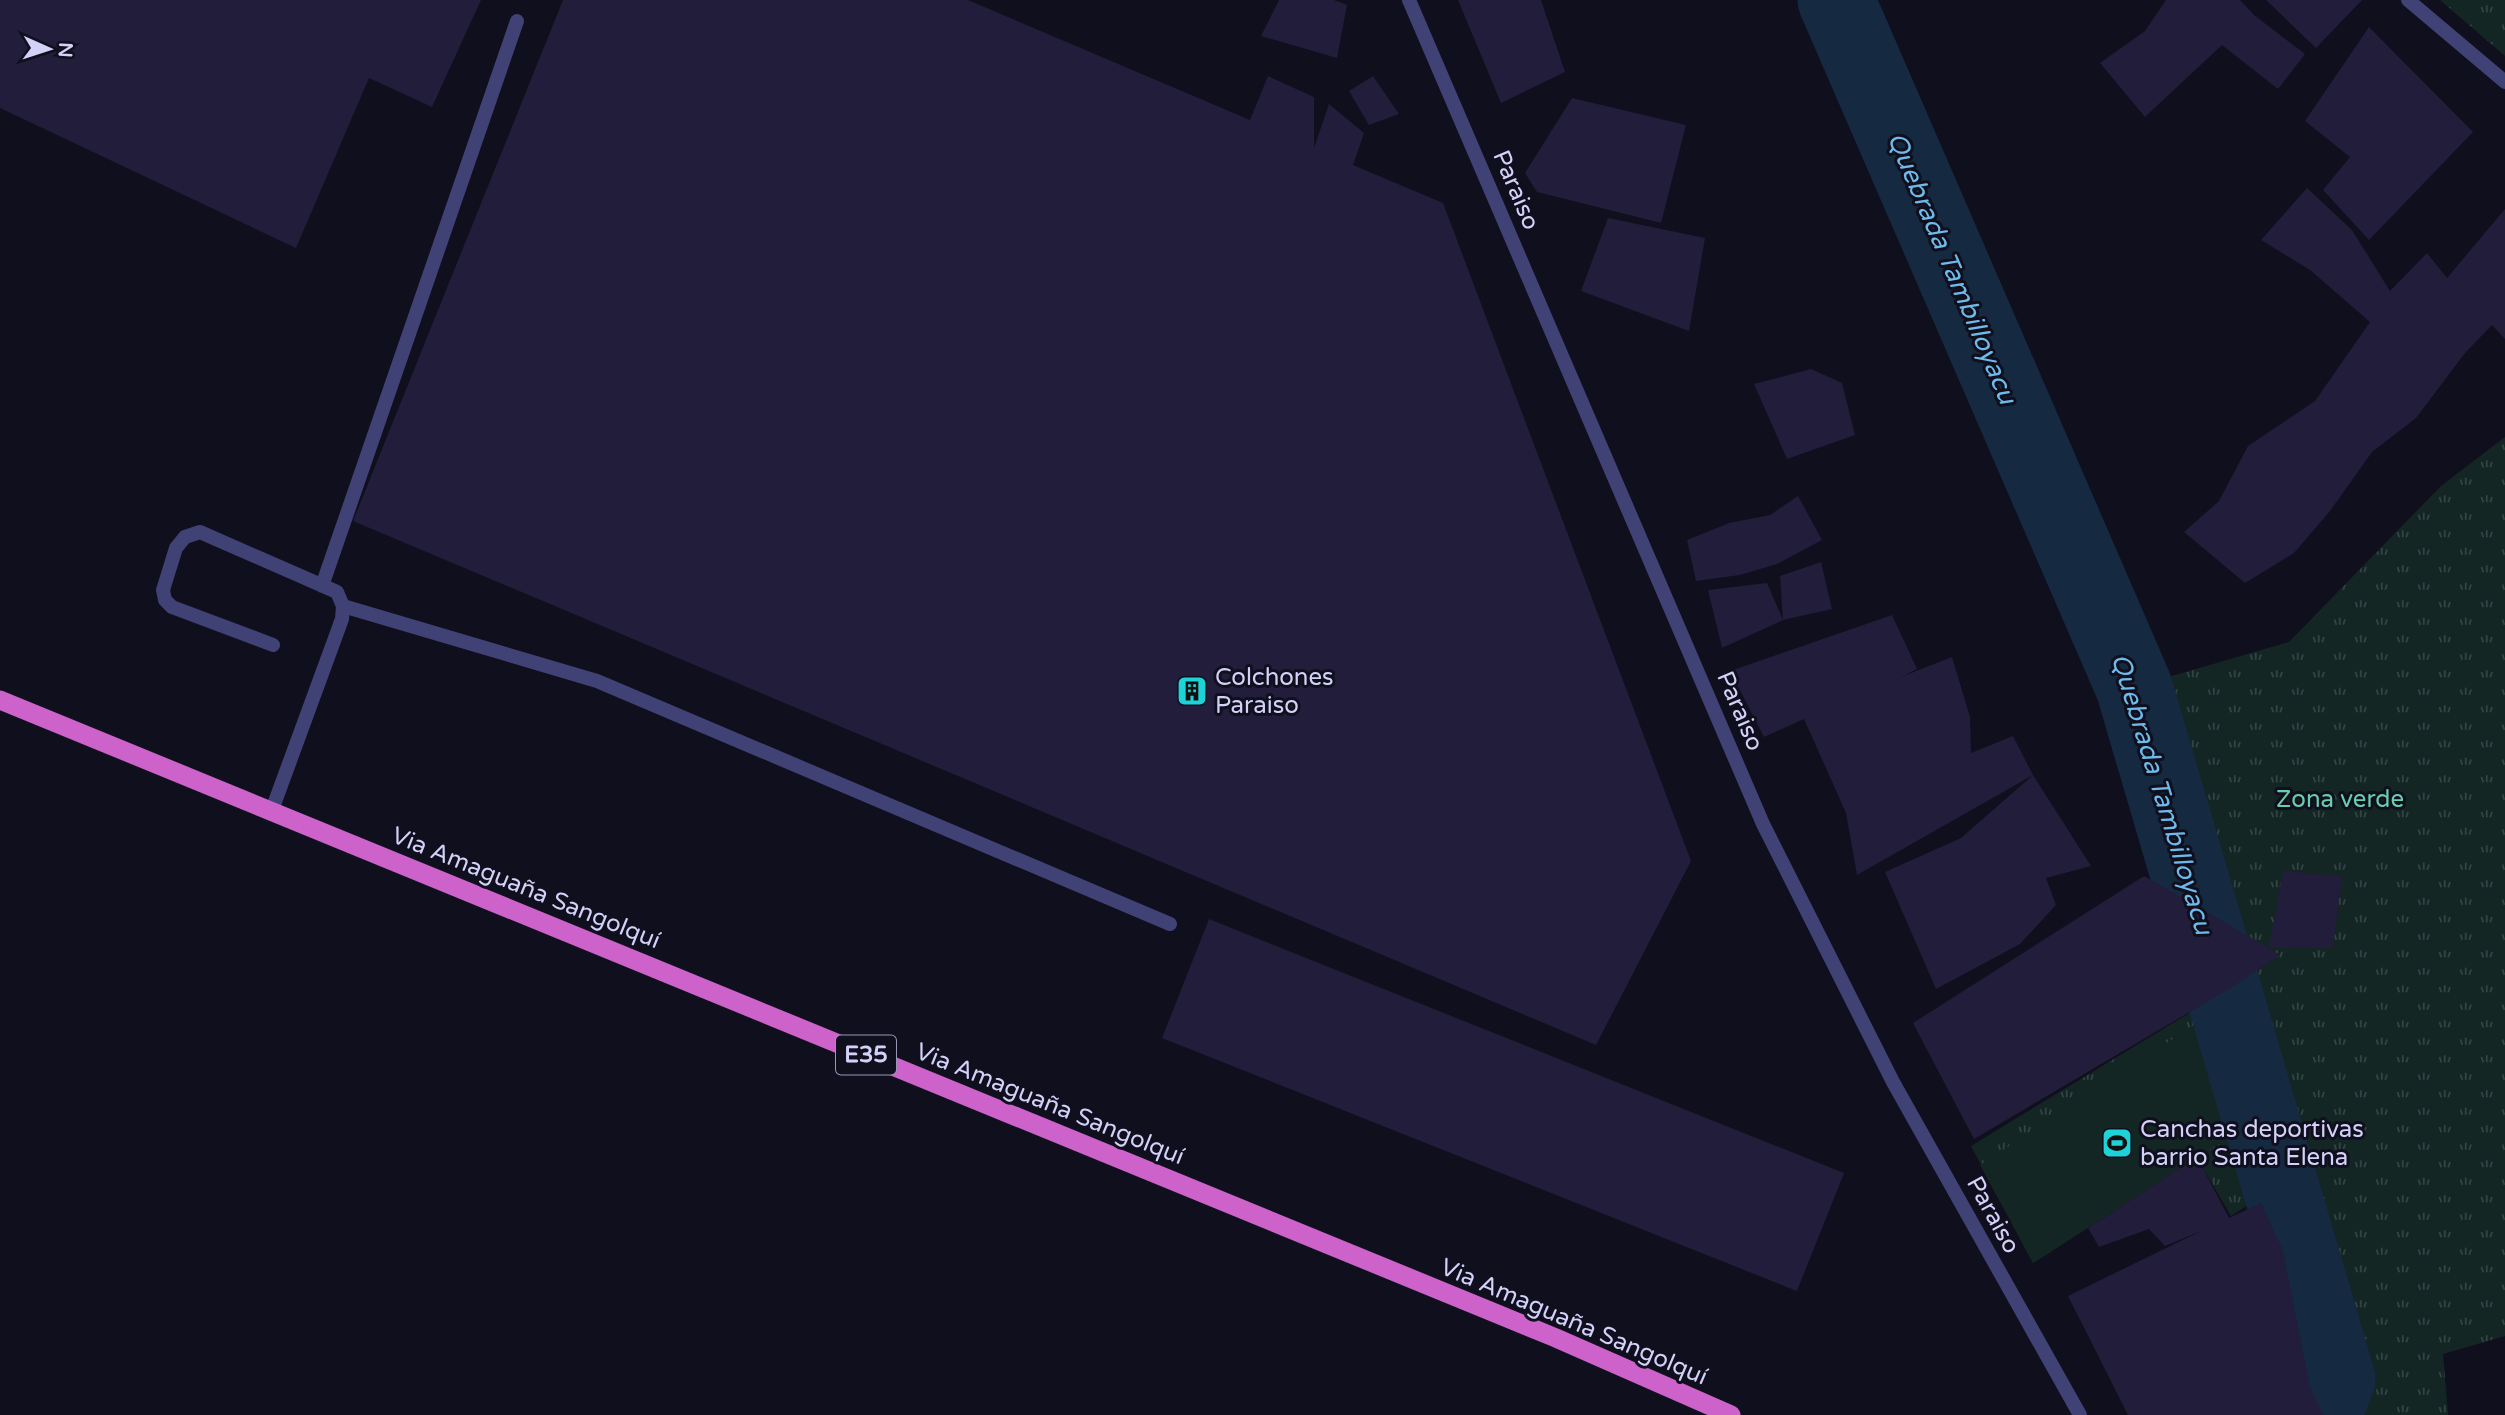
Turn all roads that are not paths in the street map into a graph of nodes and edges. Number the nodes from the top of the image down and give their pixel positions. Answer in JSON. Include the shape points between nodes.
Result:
{"nodes":[{"id":1,"x":1409,"y":0,"type":"edge"},
{"id":2,"x":2408,"y":0,"type":"edge"},
{"id":3,"x":517,"y":20,"type":"dead end"},
{"id":4,"x":2505,"y":82,"type":"edge"},
{"id":5,"x":322,"y":586,"type":"junction"},
{"id":6,"x":343,"y":606,"type":"junction"},
{"id":7,"x":273,"y":645,"type":"dead end"},
{"id":8,"x":0,"y":700,"type":"edge"},
{"id":9,"x":272,"y":810,"type":"junction"},
{"id":10,"x":1170,"y":924,"type":"dead end"},
{"id":11,"x":1731,"y":1415,"type":"edge"},
{"id":12,"x":2080,"y":1415,"type":"edge"}],
"edges":[{"from":1,"to":12,"type":"street","name":"Paraiso","via":[[1763,824],[1893,1082]]},
{"from":2,"to":4,"type":"street"},
{"from":3,"to":5,"type":"street"},
{"from":5,"to":6,"type":"street","via":[[337,592]]},
{"from":5,"to":7,"type":"street","via":[[201,532],[185,537],[176,548],[163,590],[165,600],[172,607]]},
{"from":6,"to":9,"type":"street"},
{"from":6,"to":10,"type":"street","via":[[597,681]]},
{"from":8,"to":9,"type":"highway","name":"Via Amaguaña Sangolquí","number":"E35"},
{"from":9,"to":11,"type":"highway","name":"Via Amaguaña Sangolquí","number":"E35","via":[[1556,1338]]}]}
